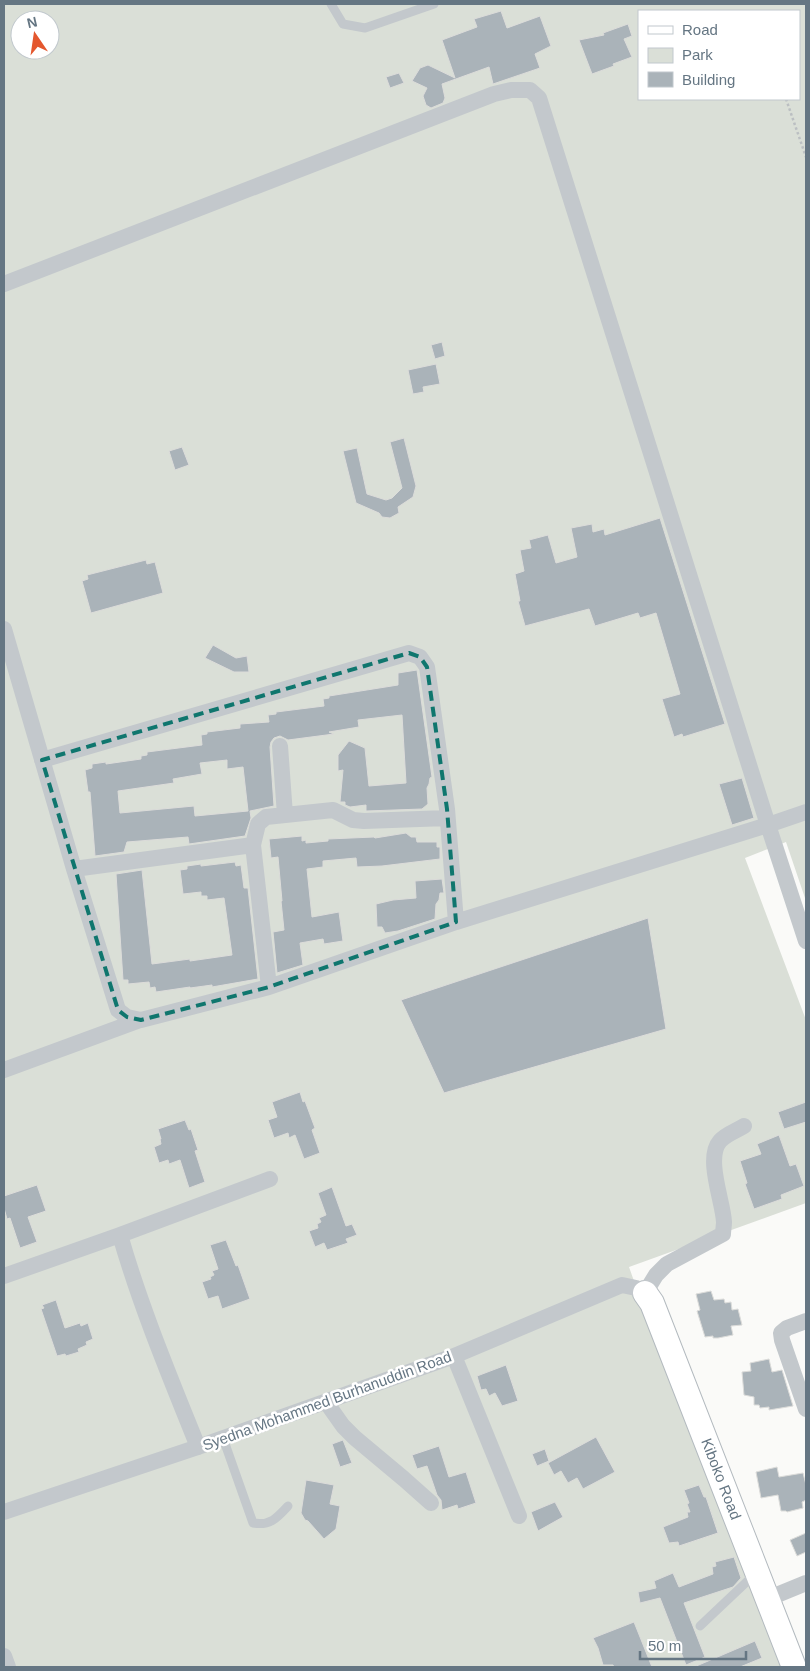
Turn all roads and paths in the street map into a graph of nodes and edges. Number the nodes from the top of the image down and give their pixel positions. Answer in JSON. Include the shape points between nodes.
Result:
{"nodes":[{"id":1,"x":331,"y":4,"type":"edge"},
{"id":2,"x":434,"y":4,"type":"edge"},
{"id":3,"x":409,"y":8,"type":"edge"},
{"id":4,"x":786,"y":100,"type":"edge"},
{"id":5,"x":806,"y":157,"type":"edge"},
{"id":6,"x":4,"y":284,"type":"edge"},
{"id":7,"x":4,"y":629,"type":"edge"},
{"id":8,"x":280,"y":746,"type":"dead end"},
{"id":9,"x":42,"y":760,"type":"junction"},
{"id":10,"x":806,"y":812,"type":"edge"},
{"id":11,"x":285,"y":815,"type":"junction"},
{"id":12,"x":447,"y":818,"type":"junction"},
{"id":13,"x":768,"y":825,"type":"junction"},
{"id":14,"x":252,"y":845,"type":"junction"},
{"id":15,"x":74,"y":869,"type":"junction"},
{"id":16,"x":456,"y":922,"type":"junction"},
{"id":17,"x":806,"y":941,"type":"edge"},
{"id":18,"x":269,"y":987,"type":"junction"},
{"id":19,"x":141,"y":1020,"type":"junction"},
{"id":20,"x":4,"y":1070,"type":"edge"},
{"id":21,"x":744,"y":1126,"type":"dead end"},
{"id":22,"x":270,"y":1178,"type":"dead end"},
{"id":23,"x":120,"y":1235,"type":"junction"},
{"id":24,"x":4,"y":1276,"type":"edge"},
{"id":25,"x":645,"y":1293,"type":"junction"},
{"id":26,"x":806,"y":1321,"type":"edge"},
{"id":27,"x":454,"y":1356,"type":"junction"},
{"id":28,"x":326,"y":1402,"type":"junction"},
{"id":29,"x":806,"y":1409,"type":"edge"},
{"id":30,"x":223,"y":1438,"type":"junction"},
{"id":31,"x":198,"y":1447,"type":"junction"},
{"id":32,"x":430,"y":1503,"type":"dead end"},
{"id":33,"x":288,"y":1506,"type":"dead end"},
{"id":34,"x":4,"y":1512,"type":"edge"},
{"id":35,"x":519,"y":1516,"type":"dead end"},
{"id":36,"x":757,"y":1572,"type":"junction"},
{"id":37,"x":806,"y":1583,"type":"edge"},
{"id":38,"x":767,"y":1598,"type":"junction"},
{"id":39,"x":700,"y":1626,"type":"dead end"},
{"id":40,"x":4,"y":1656,"type":"edge"},
{"id":41,"x":8,"y":1667,"type":"edge"},
{"id":42,"x":794,"y":1667,"type":"edge"}],
"edges":[{"from":1,"to":3,"type":"lane","via":[[343,24],[365,28]]},
{"from":2,"to":3,"type":"lane"},
{"from":4,"to":5,"type":"path"},
{"from":6,"to":13,"type":"street","via":[[494,94],[530,90],[539,98]]},
{"from":7,"to":9,"type":"street"},
{"from":8,"to":11,"type":"street"},
{"from":9,"to":12,"type":"street","via":[[409,653],[420,657],[427,667]]},
{"from":9,"to":15,"type":"street"},
{"from":10,"to":13,"type":"street"},
{"from":11,"to":12,"type":"street","via":[[333,810],[353,820],[364,821]]},
{"from":11,"to":14,"type":"street","via":[[266,817],[258,824]]},
{"from":12,"to":16,"type":"street"},
{"from":13,"to":16,"type":"street"},
{"from":13,"to":17,"type":"street"},
{"from":14,"to":15,"type":"street"},
{"from":14,"to":18,"type":"street"},
{"from":15,"to":19,"type":"street","via":[[118,1010],[127,1018]]},
{"from":16,"to":18,"type":"street"},
{"from":18,"to":19,"type":"street"},
{"from":19,"to":20,"type":"street"},
{"from":21,"to":25,"type":"street","via":[[718,1143],[715,1155],[714,1172],[724,1222],[723,1234],[667,1264]]},
{"from":22,"to":23,"type":"street"},
{"from":23,"to":24,"type":"street"},
{"from":23,"to":31,"type":"street","via":[[153,1335]]},
{"from":25,"to":27,"type":"street","name":"Syedna Mohammed Burhanuddin Road","via":[[622,1285]]},
{"from":25,"to":36,"type":"street","name":"Kiboko Road","via":[[652,1303]]},
{"from":26,"to":29,"type":"street","via":[[781,1333]]},
{"from":27,"to":28,"type":"street","name":"Syedna Mohammed Burhanuddin Road"},
{"from":27,"to":35,"type":"street"},
{"from":28,"to":30,"type":"street","name":"Syedna Mohammed Burhanuddin Road"},
{"from":28,"to":32,"type":"street","via":[[355,1438]]},
{"from":30,"to":31,"type":"street","name":"Syedna Mohammed Burhanuddin Road"},
{"from":30,"to":33,"type":"lane","via":[[253,1524],[262,1525],[276,1519]]},
{"from":31,"to":34,"type":"street","name":"Syedna Mohammed Burhanuddin Road"},
{"from":36,"to":38,"type":"street","name":"Kiboko Road"},
{"from":36,"to":39,"type":"lane"},
{"from":37,"to":38,"type":"street"},
{"from":38,"to":42,"type":"street","name":"Kiboko Road"},
{"from":40,"to":41,"type":"street"}]}
